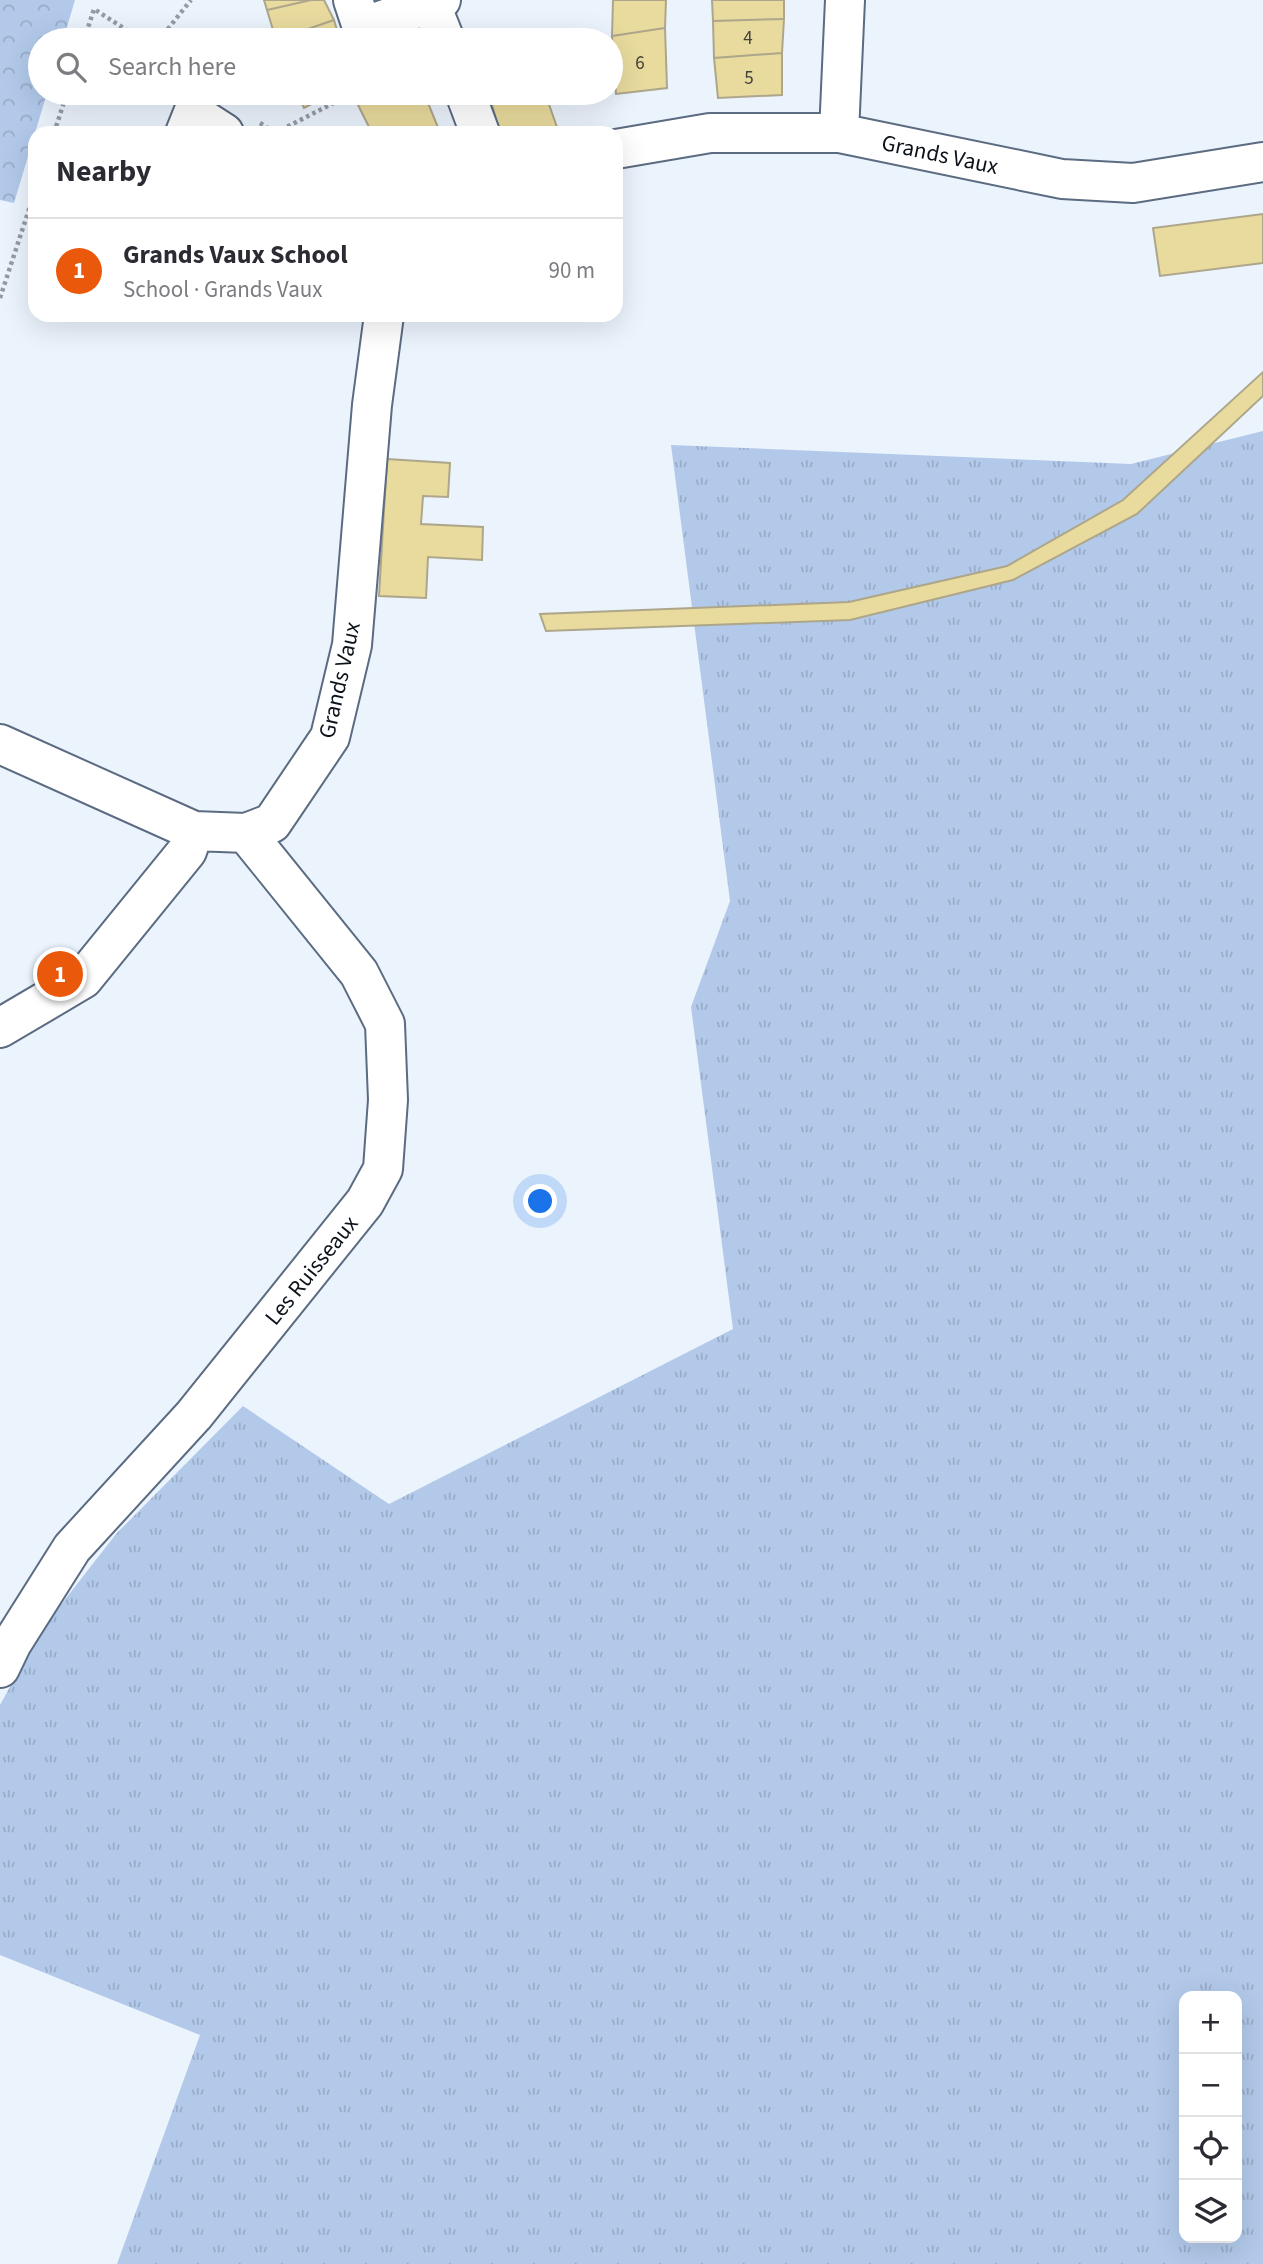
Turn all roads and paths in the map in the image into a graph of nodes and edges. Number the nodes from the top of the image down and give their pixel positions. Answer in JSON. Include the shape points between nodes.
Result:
{"nodes":[{"id":1,"x":191,"y":0,"type":"edge"},
{"id":2,"x":353,"y":0,"type":"edge"},
{"id":3,"x":845,"y":0,"type":"edge"},
{"id":4,"x":433,"y":1,"type":"edge"},
{"id":5,"x":88,"y":28,"type":"edge"},
{"id":6,"x":123,"y":28,"type":"edge"},
{"id":7,"x":169,"y":28,"type":"edge"},
{"id":8,"x":441,"y":28,"type":"edge"},
{"id":9,"x":63,"y":105,"type":"edge"},
{"id":10,"x":330,"y":105,"type":"edge"},
{"id":11,"x":470,"y":105,"type":"edge"},
{"id":12,"x":56,"y":126,"type":"edge"},
{"id":13,"x":188,"y":126,"type":"edge"},
{"id":14,"x":213,"y":126,"type":"edge"},
{"id":15,"x":289,"y":126,"type":"edge"},
{"id":16,"x":477,"y":126,"type":"edge"},
{"id":17,"x":839,"y":133,"type":"junction"},
{"id":18,"x":623,"y":148,"type":"edge"},
{"id":19,"x":1263,"y":162,"type":"edge"},
{"id":20,"x":28,"y":213,"type":"edge"},
{"id":21,"x":0,"y":299,"type":"edge"},
{"id":22,"x":383,"y":322,"type":"edge"},
{"id":23,"x":0,"y":744,"type":"edge"},
{"id":24,"x":194,"y":831,"type":"junction"},
{"id":25,"x":246,"y":833,"type":"junction"},
{"id":26,"x":0,"y":1028,"type":"edge"},
{"id":27,"x":0,"y":1668,"type":"edge"}],
"edges":[{"from":1,"to":7,"type":"path"},
{"from":2,"to":4,"type":"street","via":[[362,27]]},
{"from":3,"to":17,"type":"street"},
{"from":4,"to":8,"type":"street"},
{"from":5,"to":6,"type":"path","via":[[94,9]]},
{"from":9,"to":12,"type":"path"},
{"from":10,"to":15,"type":"path"},
{"from":11,"to":16,"type":"street"},
{"from":13,"to":14,"type":"street","via":[[193,113]]},
{"from":17,"to":18,"type":"street","name":"Grands Vaux","via":[[710,133]]},
{"from":17,"to":19,"type":"street","name":"Grands Vaux","via":[[1062,179],[1133,183]]},
{"from":20,"to":21,"type":"path"},
{"from":22,"to":25,"type":"street","name":"Grands Vaux","via":[[352,645],[330,737],[272,823]]},
{"from":23,"to":24,"type":"street"},
{"from":24,"to":25,"type":"street"},
{"from":24,"to":26,"type":"street","via":[[187,851],[83,979]]},
{"from":25,"to":27,"type":"street","name":"Les Ruisseaux","via":[[359,973],[385,1024],[388,1100],[383,1169],[365,1202],[194,1415],[72,1548]]}]}
